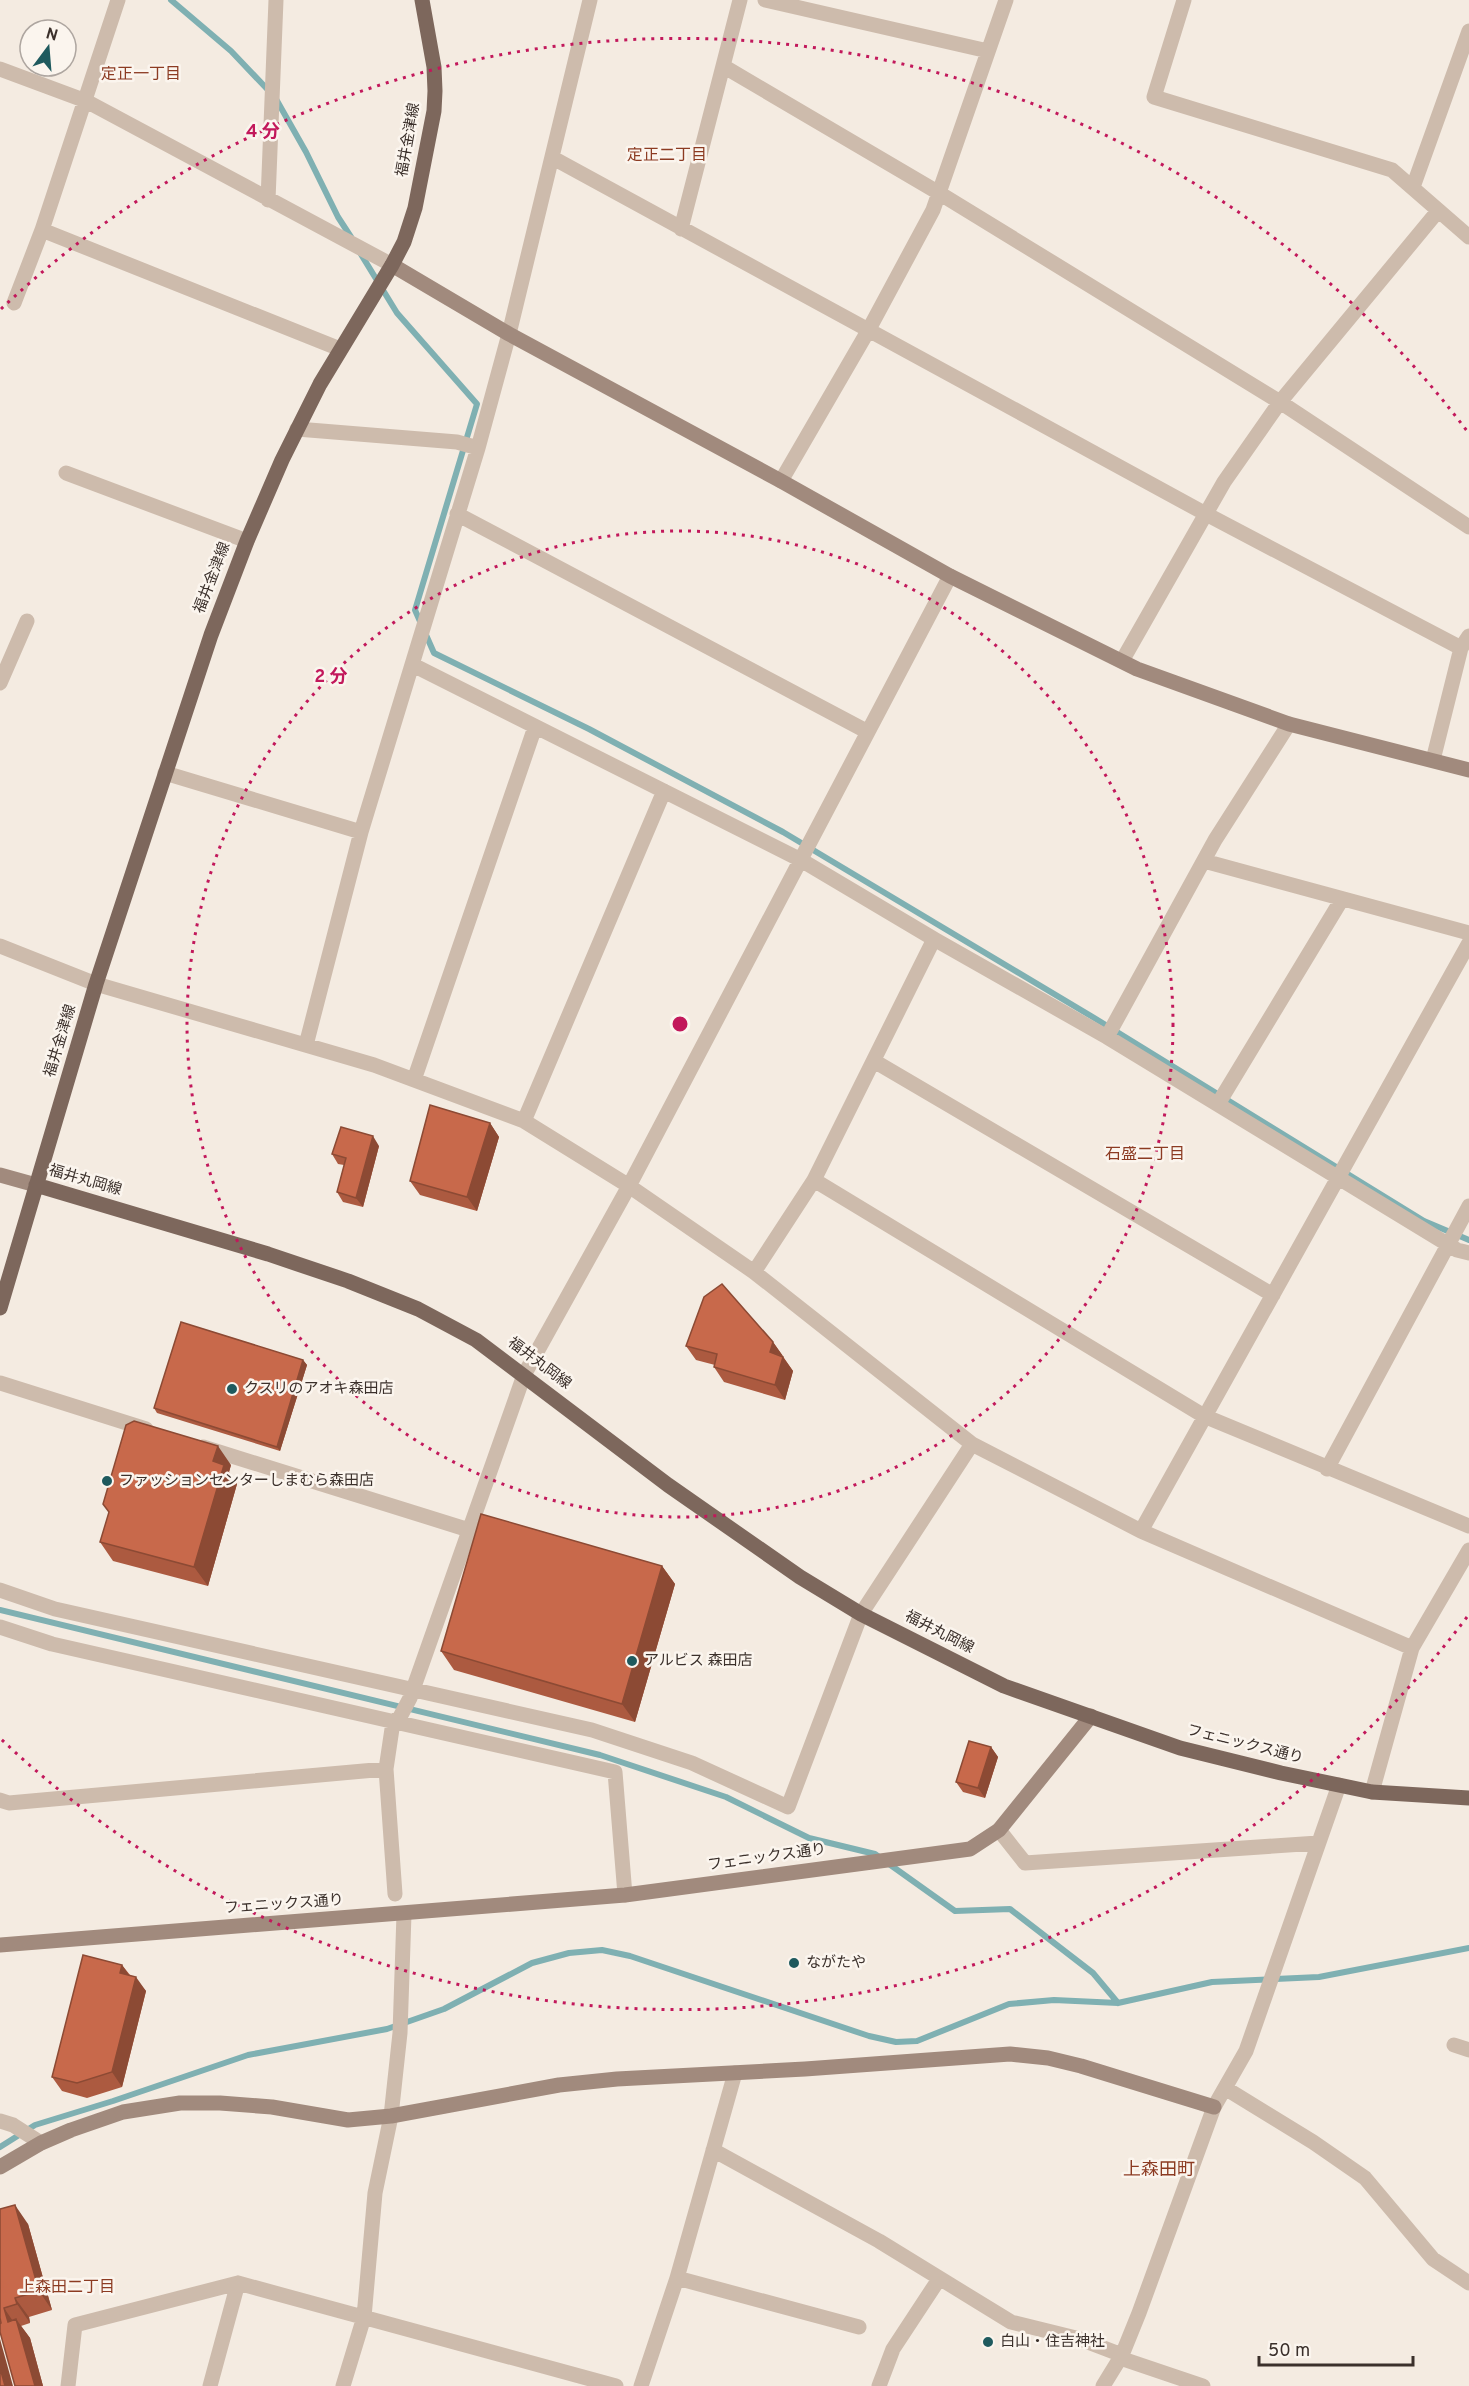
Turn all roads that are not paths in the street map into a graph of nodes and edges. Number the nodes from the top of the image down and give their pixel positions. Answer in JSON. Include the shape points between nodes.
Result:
{"nodes":[{"id":1,"x":118,"y":0,"type":"edge"},
{"id":2,"x":276,"y":0,"type":"edge"},
{"id":3,"x":422,"y":0,"type":"edge"},
{"id":4,"x":590,"y":0,"type":"edge"},
{"id":5,"x":740,"y":0,"type":"edge"},
{"id":6,"x":765,"y":0,"type":"edge"},
{"id":7,"x":1006,"y":0,"type":"edge"},
{"id":8,"x":1184,"y":0,"type":"edge"},
{"id":9,"x":1469,"y":31,"type":"edge"},
{"id":10,"x":988,"y":51,"type":"junction"},
{"id":11,"x":723,"y":66,"type":"junction"},
{"id":12,"x":0,"y":69,"type":"edge"},
{"id":13,"x":86,"y":101,"type":"junction"},
{"id":14,"x":553,"y":158,"type":"junction"},
{"id":15,"x":1413,"y":187,"type":"junction"},
{"id":16,"x":939,"y":193,"type":"junction"},
{"id":17,"x":268,"y":200,"type":"junction"},
{"id":18,"x":1438,"y":211,"type":"junction"},
{"id":19,"x":681,"y":229,"type":"junction"},
{"id":20,"x":42,"y":230,"type":"junction"},
{"id":21,"x":1469,"y":237,"type":"edge"},
{"id":22,"x":392,"y":265,"type":"junction"},
{"id":23,"x":14,"y":303,"type":"dead end"},
{"id":24,"x":868,"y":331,"type":"junction"},
{"id":25,"x":509,"y":334,"type":"junction"},
{"id":26,"x":340,"y":349,"type":"junction"},
{"id":27,"x":1280,"y":402,"type":"junction"},
{"id":28,"x":297,"y":429,"type":"junction"},
{"id":29,"x":478,"y":448,"type":"junction"},
{"id":30,"x":66,"y":473,"type":"dead end"},
{"id":31,"x":782,"y":481,"type":"junction"},
{"id":32,"x":457,"y":514,"type":"junction"},
{"id":33,"x":1206,"y":514,"type":"junction"},
{"id":34,"x":1469,"y":527,"type":"edge"},
{"id":35,"x":247,"y":541,"type":"junction"},
{"id":36,"x":950,"y":576,"type":"junction"},
{"id":37,"x":27,"y":621,"type":"dead end"},
{"id":38,"x":1465,"y":642,"type":"edge"},
{"id":39,"x":1122,"y":662,"type":"junction"},
{"id":40,"x":413,"y":665,"type":"junction"},
{"id":41,"x":2,"y":674,"type":"edge"},
{"id":42,"x":1289,"y":724,"type":"junction"},
{"id":43,"x":535,"y":727,"type":"junction"},
{"id":44,"x":868,"y":732,"type":"junction"},
{"id":45,"x":1433,"y":760,"type":"junction"},
{"id":46,"x":1469,"y":770,"type":"edge"},
{"id":47,"x":165,"y":773,"type":"junction"},
{"id":48,"x":664,"y":791,"type":"junction"},
{"id":49,"x":361,"y":832,"type":"junction"},
{"id":50,"x":801,"y":860,"type":"junction"},
{"id":51,"x":1204,"y":861,"type":"junction"},
{"id":52,"x":1342,"y":899,"type":"junction"},
{"id":53,"x":1469,"y":933,"type":"edge"},
{"id":54,"x":934,"y":939,"type":"junction"},
{"id":55,"x":1469,"y":943,"type":"edge"},
{"id":56,"x":0,"y":946,"type":"edge"},
{"id":57,"x":96,"y":984,"type":"junction"},
{"id":58,"x":1107,"y":1037,"type":"junction"},
{"id":59,"x":306,"y":1045,"type":"junction"},
{"id":60,"x":873,"y":1061,"type":"junction"},
{"id":61,"x":414,"y":1080,"type":"junction"},
{"id":62,"x":1218,"y":1104,"type":"junction"},
{"id":63,"x":524,"y":1121,"type":"junction"},
{"id":64,"x":0,"y":1175,"type":"edge"},
{"id":65,"x":1339,"y":1178,"type":"junction"},
{"id":66,"x":814,"y":1180,"type":"junction"},
{"id":67,"x":36,"y":1185,"type":"junction"},
{"id":68,"x":629,"y":1186,"type":"junction"},
{"id":69,"x":1469,"y":1206,"type":"edge"},
{"id":70,"x":1447,"y":1244,"type":"junction"},
{"id":71,"x":1469,"y":1253,"type":"edge"},
{"id":72,"x":754,"y":1272,"type":"junction"},
{"id":73,"x":1273,"y":1295,"type":"junction"},
{"id":74,"x":0,"y":1308,"type":"edge"},
{"id":75,"x":524,"y":1375,"type":"junction"},
{"id":76,"x":0,"y":1383,"type":"edge"},
{"id":77,"x":1204,"y":1416,"type":"junction"},
{"id":78,"x":160,"y":1433,"type":"edge"},
{"id":79,"x":183,"y":1440,"type":"edge"},
{"id":80,"x":972,"y":1444,"type":"junction"},
{"id":81,"x":1327,"y":1469,"type":"junction"},
{"id":82,"x":1469,"y":1526,"type":"edge"},
{"id":83,"x":469,"y":1530,"type":"junction"},
{"id":84,"x":1141,"y":1531,"type":"junction"},
{"id":85,"x":1469,"y":1550,"type":"edge"},
{"id":86,"x":0,"y":1590,"type":"edge"},
{"id":87,"x":861,"y":1614,"type":"junction"},
{"id":88,"x":0,"y":1627,"type":"edge"},
{"id":89,"x":1412,"y":1648,"type":"junction"},
{"id":90,"x":411,"y":1694,"type":"junction"},
{"id":91,"x":1091,"y":1716,"type":"junction"},
{"id":92,"x":396,"y":1719,"type":"junction"},
{"id":93,"x":386,"y":1769,"type":"junction"},
{"id":94,"x":1339,"y":1785,"type":"junction"},
{"id":95,"x":1372,"y":1792,"type":"junction"},
{"id":96,"x":1469,"y":1798,"type":"edge"},
{"id":97,"x":0,"y":1800,"type":"edge"},
{"id":98,"x":999,"y":1830,"type":"junction"},
{"id":99,"x":1318,"y":1843,"type":"junction"},
{"id":100,"x":395,"y":1894,"type":"dead end"},
{"id":101,"x":625,"y":1895,"type":"junction"},
{"id":102,"x":404,"y":1914,"type":"junction"},
{"id":103,"x":0,"y":1946,"type":"edge"},
{"id":104,"x":735,"y":2073,"type":"junction"},
{"id":105,"x":1225,"y":2088,"type":"junction"},
{"id":106,"x":1214,"y":2107,"type":"junction"},
{"id":107,"x":391,"y":2116,"type":"junction"},
{"id":108,"x":0,"y":2121,"type":"edge"},
{"id":109,"x":41,"y":2143,"type":"junction"},
{"id":110,"x":713,"y":2150,"type":"junction"},
{"id":111,"x":0,"y":2167,"type":"edge"},
{"id":112,"x":677,"y":2278,"type":"junction"},
{"id":113,"x":939,"y":2279,"type":"junction"},
{"id":114,"x":238,"y":2283,"type":"junction"},
{"id":115,"x":1469,"y":2283,"type":"edge"},
{"id":116,"x":364,"y":2317,"type":"junction"},
{"id":117,"x":859,"y":2327,"type":"dead end"},
{"id":118,"x":1121,"y":2356,"type":"junction"},
{"id":119,"x":68,"y":2386,"type":"edge"},
{"id":120,"x":210,"y":2386,"type":"edge"},
{"id":121,"x":343,"y":2386,"type":"edge"},
{"id":122,"x":616,"y":2386,"type":"edge"},
{"id":123,"x":641,"y":2386,"type":"edge"},
{"id":124,"x":879,"y":2386,"type":"edge"},
{"id":125,"x":1103,"y":2386,"type":"edge"},
{"id":126,"x":1203,"y":2386,"type":"edge"}],
"edges":[{"from":1,"to":13,"type":"street"},
{"from":2,"to":17,"type":"street"},
{"from":3,"to":22,"type":"main road","name":"福井金津線","via":[[434,67],[434,111],[415,208]]},
{"from":4,"to":14,"type":"street"},
{"from":5,"to":11,"type":"street"},
{"from":6,"to":10,"type":"street"},
{"from":7,"to":10,"type":"street"},
{"from":8,"to":15,"type":"street","via":[[1154,97],[1392,170]]},
{"from":9,"to":15,"type":"street"},
{"from":10,"to":16,"type":"street"},
{"from":11,"to":16,"type":"street"},
{"from":11,"to":19,"type":"street"},
{"from":12,"to":13,"type":"street"},
{"from":13,"to":17,"type":"street"},
{"from":13,"to":20,"type":"street"},
{"from":14,"to":19,"type":"street"},
{"from":14,"to":25,"type":"street"},
{"from":15,"to":18,"type":"street"},
{"from":16,"to":24,"type":"street"},
{"from":16,"to":27,"type":"street"},
{"from":17,"to":22,"type":"street"},
{"from":18,"to":21,"type":"street"},
{"from":18,"to":27,"type":"street"},
{"from":19,"to":24,"type":"street"},
{"from":20,"to":23,"type":"street"},
{"from":20,"to":26,"type":"street"},
{"from":22,"to":25,"type":"street"},
{"from":22,"to":26,"type":"main road","name":"福井金津線"},
{"from":24,"to":31,"type":"street"},
{"from":24,"to":33,"type":"street"},
{"from":25,"to":29,"type":"street"},
{"from":25,"to":31,"type":"street"},
{"from":26,"to":28,"type":"main road","name":"福井金津線"},
{"from":27,"to":33,"type":"street"},
{"from":27,"to":34,"type":"street"},
{"from":28,"to":29,"type":"street","via":[[457,442]]},
{"from":28,"to":35,"type":"main road","name":"福井金津線"},
{"from":29,"to":32,"type":"street"},
{"from":30,"to":35,"type":"street"},
{"from":31,"to":36,"type":"street"},
{"from":32,"to":40,"type":"street"},
{"from":32,"to":44,"type":"street"},
{"from":33,"to":38,"type":"street"},
{"from":33,"to":39,"type":"street"},
{"from":35,"to":47,"type":"main road","name":"福井金津線"},
{"from":36,"to":39,"type":"street"},
{"from":36,"to":44,"type":"street"},
{"from":37,"to":41,"type":"street"},
{"from":38,"to":45,"type":"street"},
{"from":39,"to":42,"type":"street"},
{"from":40,"to":43,"type":"street"},
{"from":40,"to":49,"type":"street"},
{"from":42,"to":45,"type":"street"},
{"from":42,"to":51,"type":"street"},
{"from":43,"to":48,"type":"street"},
{"from":43,"to":61,"type":"street"},
{"from":44,"to":50,"type":"street"},
{"from":45,"to":46,"type":"street"},
{"from":47,"to":49,"type":"street"},
{"from":47,"to":57,"type":"main road","name":"福井金津線"},
{"from":48,"to":50,"type":"street"},
{"from":48,"to":63,"type":"street"},
{"from":49,"to":59,"type":"street"},
{"from":50,"to":54,"type":"street"},
{"from":50,"to":68,"type":"street"},
{"from":51,"to":52,"type":"street"},
{"from":51,"to":58,"type":"street"},
{"from":52,"to":53,"type":"street"},
{"from":52,"to":62,"type":"street"},
{"from":54,"to":58,"type":"street"},
{"from":54,"to":60,"type":"street"},
{"from":55,"to":65,"type":"street"},
{"from":56,"to":57,"type":"street"},
{"from":57,"to":59,"type":"street"},
{"from":57,"to":67,"type":"main road","name":"福井金津線"},
{"from":58,"to":62,"type":"street"},
{"from":59,"to":61,"type":"street"},
{"from":60,"to":66,"type":"street"},
{"from":60,"to":73,"type":"street"},
{"from":61,"to":63,"type":"street"},
{"from":62,"to":65,"type":"street"},
{"from":63,"to":68,"type":"street"},
{"from":64,"to":67,"type":"street"},
{"from":65,"to":70,"type":"street"},
{"from":65,"to":73,"type":"street"},
{"from":66,"to":72,"type":"street"},
{"from":66,"to":77,"type":"street"},
{"from":67,"to":74,"type":"main road","name":"福井丸岡線"},
{"from":67,"to":75,"type":"main road","name":"福井丸岡線","via":[[348,1281],[418,1309],[476,1340]]},
{"from":68,"to":72,"type":"street"},
{"from":68,"to":75,"type":"street"},
{"from":69,"to":70,"type":"street"},
{"from":70,"to":71,"type":"street"},
{"from":70,"to":81,"type":"street"},
{"from":72,"to":80,"type":"street"},
{"from":73,"to":77,"type":"street"},
{"from":75,"to":83,"type":"street"},
{"from":75,"to":87,"type":"main road","name":"福井丸岡線","via":[[668,1485]]},
{"from":76,"to":78,"type":"street"},
{"from":77,"to":81,"type":"street"},
{"from":77,"to":84,"type":"street"},
{"from":79,"to":83,"type":"street"},
{"from":80,"to":84,"type":"street"},
{"from":80,"to":87,"type":"street"},
{"from":81,"to":82,"type":"street"},
{"from":83,"to":90,"type":"street"},
{"from":84,"to":89,"type":"street"},
{"from":85,"to":89,"type":"street"},
{"from":86,"to":90,"type":"street","via":[[55,1610]]},
{"from":87,"to":90,"type":"street","via":[[788,1807],[692,1763],[592,1730]]},
{"from":87,"to":91,"type":"main road","name":"福井丸岡線","via":[[1004,1686]]},
{"from":88,"to":92,"type":"street","via":[[52,1644]]},
{"from":89,"to":95,"type":"street"},
{"from":90,"to":92,"type":"street"},
{"from":91,"to":94,"type":"main road","name":"フェニックス通り","via":[[1180,1748]]},
{"from":91,"to":98,"type":"street","name":"フェニックス通り"},
{"from":92,"to":93,"type":"street"},
{"from":92,"to":101,"type":"street","via":[[615,1772]]},
{"from":93,"to":97,"type":"street","via":[[9,1803]]},
{"from":93,"to":100,"type":"street"},
{"from":94,"to":95,"type":"main road","name":"フェニックス通り"},
{"from":94,"to":99,"type":"street"},
{"from":95,"to":96,"type":"main road","name":"フェニックス通り"},
{"from":98,"to":99,"type":"street","via":[[1025,1863]]},
{"from":98,"to":101,"type":"street","name":"フェニックス通り","via":[[970,1849]]},
{"from":99,"to":105,"type":"street","via":[[1246,2052]]},
{"from":101,"to":102,"type":"street","name":"フェニックス通り"},
{"from":102,"to":103,"type":"street","name":"フェニックス通り"},
{"from":102,"to":107,"type":"street","via":[[400,2033]]},
{"from":104,"to":106,"type":"street","via":[[1010,2054],[1081,2066]]},
{"from":104,"to":107,"type":"street","via":[[559,2085]]},
{"from":104,"to":110,"type":"street"},
{"from":105,"to":106,"type":"street"},
{"from":105,"to":115,"type":"street","via":[[1365,2178],[1433,2259]]},
{"from":106,"to":118,"type":"street"},
{"from":107,"to":109,"type":"street","via":[[348,2120],[272,2107],[180,2103],[123,2112]]},
{"from":107,"to":116,"type":"street","via":[[375,2193]]},
{"from":108,"to":109,"type":"street"},
{"from":109,"to":111,"type":"street"},
{"from":110,"to":112,"type":"street"},
{"from":110,"to":113,"type":"street","via":[[879,2241]]},
{"from":112,"to":117,"type":"street"},
{"from":112,"to":123,"type":"street"},
{"from":113,"to":118,"type":"street","via":[[1011,2322],[1080,2339]]},
{"from":113,"to":124,"type":"street","via":[[893,2349]]},
{"from":114,"to":116,"type":"street"},
{"from":114,"to":119,"type":"street","via":[[75,2325]]},
{"from":114,"to":120,"type":"street"},
{"from":116,"to":121,"type":"street"},
{"from":116,"to":122,"type":"street"},
{"from":118,"to":125,"type":"street"},
{"from":118,"to":126,"type":"street"}]}
